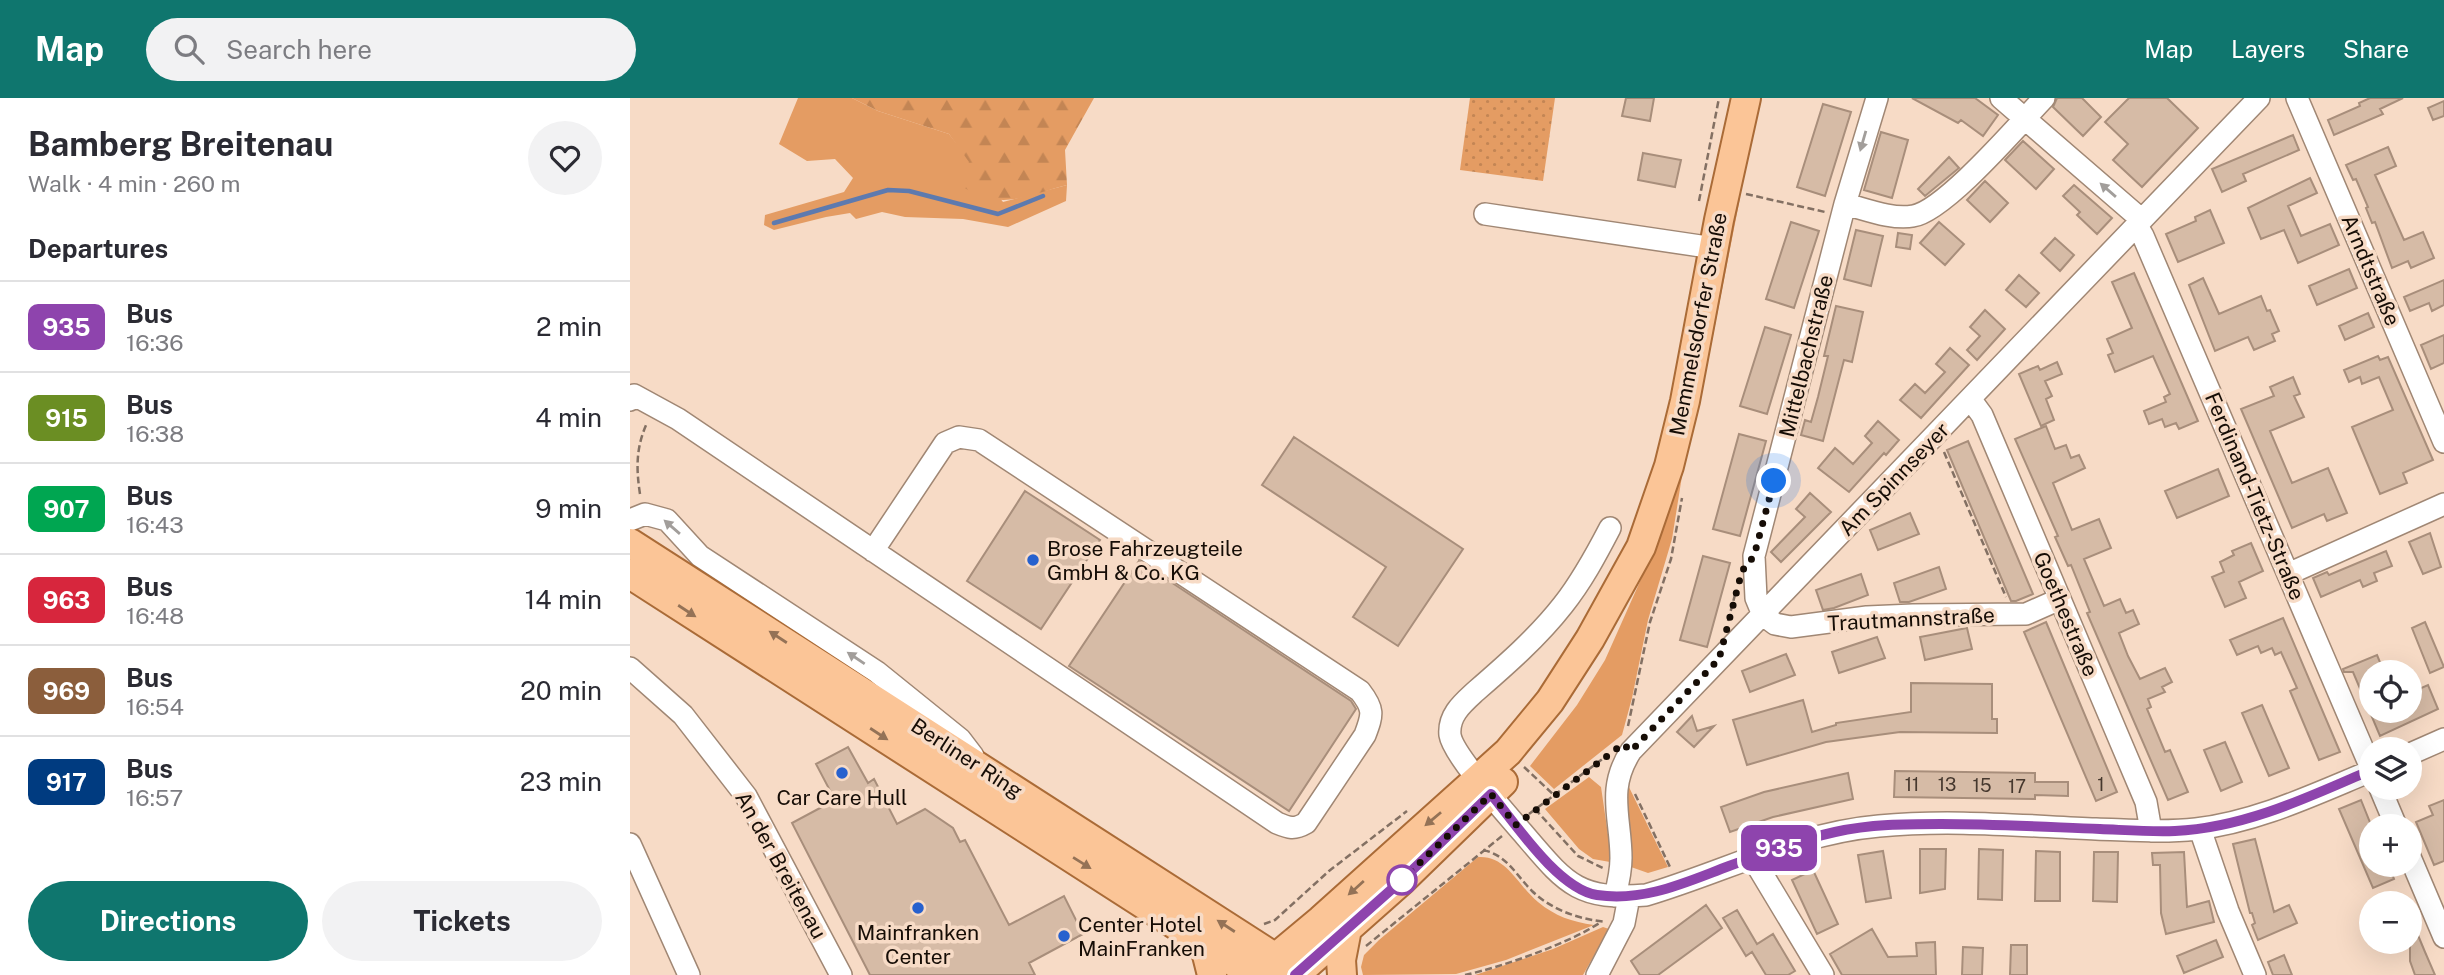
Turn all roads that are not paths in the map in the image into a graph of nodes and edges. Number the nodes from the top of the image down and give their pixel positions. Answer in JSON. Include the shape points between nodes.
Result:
{"nodes":[{"id":1,"x":1746,"y":98,"type":"edge"},
{"id":2,"x":1877,"y":98,"type":"edge"},
{"id":3,"x":2001,"y":98,"type":"edge"},
{"id":4,"x":2045,"y":98,"type":"edge"},
{"id":5,"x":2259,"y":98,"type":"edge"},
{"id":6,"x":2297,"y":98,"type":"edge"},
{"id":7,"x":2026,"y":117,"type":"junction"},
{"id":8,"x":1843,"y":210,"type":"junction"},
{"id":9,"x":1485,"y":214,"type":"dead end"},
{"id":10,"x":2140,"y":223,"type":"junction"},
{"id":11,"x":1714,"y":248,"type":"junction"},
{"id":12,"x":632,"y":397,"type":"edge"},
{"id":13,"x":1970,"y":400,"type":"junction"},
{"id":14,"x":2444,"y":442,"type":"edge"},
{"id":15,"x":2444,"y":504,"type":"edge"},
{"id":16,"x":630,"y":521,"type":"edge"},
{"id":17,"x":1610,"y":528,"type":"dead end"},
{"id":18,"x":630,"y":543,"type":"edge"},
{"id":19,"x":873,"y":551,"type":"junction"},
{"id":20,"x":676,"y":572,"type":"junction"},
{"id":21,"x":630,"y":574,"type":"edge"},
{"id":22,"x":2288,"y":574,"type":"junction"},
{"id":23,"x":2060,"y":599,"type":"junction"},
{"id":24,"x":1763,"y":615,"type":"junction"},
{"id":25,"x":630,"y":668,"type":"edge"},
{"id":26,"x":2444,"y":739,"type":"edge"},
{"id":27,"x":2359,"y":741,"type":"edge"},
{"id":28,"x":2422,"y":749,"type":"edge"},
{"id":29,"x":981,"y":766,"type":"junction"},
{"id":30,"x":2359,"y":774,"type":"edge"},
{"id":31,"x":1485,"y":787,"type":"junction"},
{"id":32,"x":2200,"y":829,"type":"junction"},
{"id":33,"x":2151,"y":831,"type":"junction"},
{"id":34,"x":630,"y":844,"type":"edge"},
{"id":35,"x":1752,"y":857,"type":"junction"},
{"id":36,"x":2418,"y":877,"type":"edge"},
{"id":37,"x":1622,"y":896,"type":"junction"},
{"id":38,"x":1199,"y":937,"type":"junction"},
{"id":39,"x":2444,"y":937,"type":"edge"},
{"id":40,"x":1355,"y":939,"type":"junction"},
{"id":41,"x":1280,"y":972,"type":"edge"},
{"id":42,"x":1816,"y":973,"type":"edge"},
{"id":43,"x":689,"y":975,"type":"edge"},
{"id":44,"x":841,"y":975,"type":"edge"},
{"id":45,"x":1212,"y":975,"type":"edge"},
{"id":46,"x":1342,"y":975,"type":"edge"},
{"id":47,"x":1597,"y":975,"type":"edge"},
{"id":48,"x":2255,"y":975,"type":"edge"}],
"edges":[{"from":1,"to":11,"type":"main road","name":"Memmelsdorfer Straße"},
{"from":2,"to":8,"type":"street","name":"Mittelbachstraße","one_way":true},
{"from":3,"to":7,"type":"street"},
{"from":4,"to":7,"type":"street"},
{"from":5,"to":10,"type":"street","name":"Am Spinnseyer"},
{"from":6,"to":14,"type":"street","name":"Arndtstraße"},
{"from":7,"to":8,"type":"street","via":[[1949,196],[1927,212],[1903,216]]},
{"from":10,"to":7,"type":"street","one_way":true},
{"from":8,"to":24,"type":"street","name":"Mittelbachstraße","via":[[1754,556],[1756,598]]},
{"from":9,"to":11,"type":"street"},
{"from":10,"to":13,"type":"street","name":"Am Spinnseyer"},
{"from":10,"to":22,"type":"street","name":"Ferdinand-Tietz-Straße"},
{"from":11,"to":31,"type":"main road","name":"Memmelsdorfer Straße","via":[[1685,401],[1641,547],[1550,701]]},
{"from":12,"to":19,"type":"street","via":[[678,419]]},
{"from":13,"to":23,"type":"street","name":"Goethestraße","via":[[1982,415]]},
{"from":13,"to":24,"type":"street","name":"Am Spinnseyer"},
{"from":15,"to":22,"type":"street"},
{"from":16,"to":20,"type":"main road","via":[[666,550]]},
{"from":29,"to":16,"type":"street","one_way":true,"via":[[960,739],[877,672],[700,556],[667,520],[645,514]]},
{"from":17,"to":31,"type":"street","via":[[1562,606],[1458,708],[1450,723],[1452,743]]},
{"from":18,"to":20,"type":"main road","name":"Berliner Ring"},
{"from":19,"to":19,"type":"street","via":[[1290,828],[1306,823],[1371,719],[1371,704],[1360,691],[979,440],[959,437],[945,443]]},
{"from":29,"to":20,"type":"main road","name":"Berliner Ring","one_way":true},
{"from":21,"to":38,"type":"main road","name":"Berliner Ring","one_way":true},
{"from":22,"to":27,"type":"street","name":"Ferdinand-Tietz-Straße"},
{"from":23,"to":24,"type":"street","name":"Trautmannstraße","via":[[2026,614],[1902,615],[1791,627],[1775,624]]},
{"from":23,"to":33,"type":"street","name":"Goethestraße","via":[[2146,802]]},
{"from":24,"to":37,"type":"street","name":"Am Spinnseyer","via":[[1631,751],[1614,761]]},
{"from":25,"to":44,"type":"street","name":"An der Breitenau","via":[[683,715],[746,796]]},
{"from":26,"to":28,"type":"street"},
{"from":41,"to":29,"type":"main road","name":"Berliner Ring","one_way":true,"via":[[1250,942]]},
{"from":30,"to":32,"type":"street","via":[[2266,813]]},
{"from":31,"to":37,"type":"street","via":[[1567,880],[1593,894]]},
{"from":31,"to":40,"type":"main road","name":"Memmelsdorfer Straße"},
{"from":31,"to":41,"type":"main road","name":"Memmelsdorfer Straße","one_way":true},
{"from":32,"to":33,"type":"street"},
{"from":32,"to":48,"type":"street"},
{"from":33,"to":35,"type":"street","via":[[1881,825],[1838,831]]},
{"from":34,"to":43,"type":"street"},
{"from":35,"to":37,"type":"street","via":[[1646,895]]},
{"from":35,"to":42,"type":"street"},
{"from":36,"to":39,"type":"street"},
{"from":37,"to":47,"type":"street","name":"Am Spinnseyer","via":[[1624,923]]},
{"from":38,"to":41,"type":"main road","name":"Berliner Ring"},
{"from":38,"to":45,"type":"main road"},
{"from":40,"to":41,"type":"main road","name":"Memmelsdorfer Straße"},
{"from":40,"to":46,"type":"main road","via":[[1341,960]]}]}
